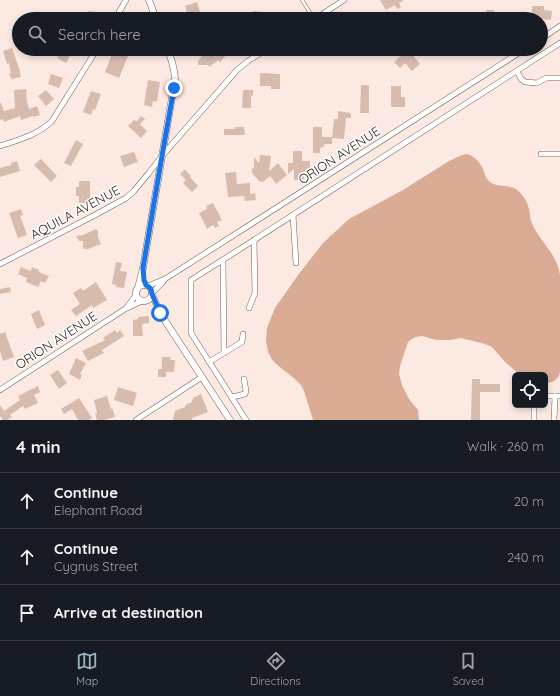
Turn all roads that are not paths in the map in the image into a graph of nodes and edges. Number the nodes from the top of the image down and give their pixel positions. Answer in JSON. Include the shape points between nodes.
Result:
{"nodes":[{"id":1,"x":126,"y":0,"type":"edge"},
{"id":2,"x":149,"y":0,"type":"edge"},
{"id":3,"x":302,"y":0,"type":"edge"},
{"id":4,"x":344,"y":0,"type":"edge"},
{"id":5,"x":119,"y":12,"type":"edge"},
{"id":6,"x":153,"y":12,"type":"edge"},
{"id":7,"x":310,"y":12,"type":"edge"},
{"id":8,"x":326,"y":12,"type":"edge"},
{"id":9,"x":560,"y":26,"type":"edge"},
{"id":10,"x":548,"y":34,"type":"edge"},
{"id":11,"x":560,"y":43,"type":"edge"},
{"id":12,"x":548,"y":51,"type":"edge"},
{"id":13,"x":93,"y":56,"type":"edge"},
{"id":14,"x":170,"y":56,"type":"edge"},
{"id":15,"x":256,"y":56,"type":"edge"},
{"id":16,"x":514,"y":56,"type":"edge"},
{"id":17,"x":540,"y":56,"type":"edge"},
{"id":18,"x":517,"y":71,"type":"junction"},
{"id":19,"x":560,"y":78,"type":"edge"},
{"id":20,"x":0,"y":146,"type":"edge"},
{"id":21,"x":541,"y":154,"type":"dead end"},
{"id":22,"x":560,"y":154,"type":"edge"},
{"id":23,"x":162,"y":156,"type":"junction"},
{"id":24,"x":293,"y":215,"type":"junction"},
{"id":25,"x":254,"y":240,"type":"junction"},
{"id":26,"x":223,"y":260,"type":"junction"},
{"id":27,"x":296,"y":263,"type":"dead end"},
{"id":28,"x":0,"y":264,"type":"edge"},
{"id":29,"x":143,"y":268,"type":"junction"},
{"id":30,"x":165,"y":279,"type":"junction"},
{"id":31,"x":147,"y":286,"type":"junction"},
{"id":32,"x":138,"y":288,"type":"junction"},
{"id":33,"x":152,"y":294,"type":"junction"},
{"id":34,"x":136,"y":295,"type":"junction"},
{"id":35,"x":144,"y":301,"type":"junction"},
{"id":36,"x":249,"y":308,"type":"dead end"},
{"id":37,"x":125,"y":309,"type":"junction"},
{"id":38,"x":160,"y":313,"type":"junction"},
{"id":39,"x":243,"y":334,"type":"dead end"},
{"id":40,"x":224,"y":353,"type":"junction"},
{"id":41,"x":209,"y":362,"type":"junction"},
{"id":42,"x":202,"y":377,"type":"junction"},
{"id":43,"x":244,"y":379,"type":"dead end"},
{"id":44,"x":0,"y":390,"type":"edge"},
{"id":45,"x":557,"y":396,"type":"edge"},
{"id":46,"x":232,"y":397,"type":"junction"},
{"id":47,"x":534,"y":408,"type":"edge"},
{"id":48,"x":136,"y":420,"type":"edge"},
{"id":49,"x":230,"y":420,"type":"edge"},
{"id":50,"x":246,"y":420,"type":"edge"},
{"id":51,"x":534,"y":420,"type":"edge"},
{"id":52,"x":554,"y":420,"type":"edge"}],
"edges":[{"from":1,"to":5,"type":"street"},
{"from":2,"to":6,"type":"street"},
{"from":3,"to":7,"type":"lane"},
{"from":4,"to":8,"type":"street"},
{"from":9,"to":10,"type":"street"},
{"from":11,"to":12,"type":"street"},
{"from":13,"to":20,"type":"street","via":[[48,126]]},
{"from":14,"to":23,"type":"street","via":[[175,80]]},
{"from":15,"to":23,"type":"street","name":"AQUILA AVENUE","via":[[237,70]]},
{"from":16,"to":30,"type":"street","name":"ORION AVENUE"},
{"from":17,"to":18,"type":"street"},
{"from":18,"to":19,"type":"street","via":[[525,82],[537,83],[546,78]]},
{"from":18,"to":24,"type":"street"},
{"from":21,"to":22,"type":"street"},
{"from":23,"to":28,"type":"street","name":"AQUILA AVENUE","via":[[126,198]]},
{"from":23,"to":29,"type":"street"},
{"from":24,"to":25,"type":"street"},
{"from":24,"to":27,"type":"street"},
{"from":25,"to":26,"type":"street"},
{"from":25,"to":36,"type":"street","via":[[255,293]]},
{"from":26,"to":40,"type":"street"},
{"from":26,"to":41,"type":"street","via":[[191,280],[191,333]]},
{"from":29,"to":31,"type":"street"},
{"from":29,"to":32,"type":"street"},
{"from":30,"to":31,"type":"street","name":"ORION AVENUE"},
{"from":30,"to":33,"type":"street","name":"ORION AVENUE"},
{"from":31,"to":32,"type":"street","via":[[141,285]]},
{"from":31,"to":33,"type":"street"},
{"from":32,"to":34,"type":"street"},
{"from":33,"to":35,"type":"street"},
{"from":33,"to":38,"type":"street"},
{"from":34,"to":35,"type":"street"},
{"from":34,"to":37,"type":"street","name":"ORION AVENUE"},
{"from":35,"to":37,"type":"street","name":"ORION AVENUE"},
{"from":35,"to":38,"type":"street"},
{"from":37,"to":44,"type":"street","name":"ORION AVENUE"},
{"from":38,"to":42,"type":"street"},
{"from":39,"to":40,"type":"street","via":[[242,342]]},
{"from":40,"to":41,"type":"street"},
{"from":41,"to":46,"type":"street"},
{"from":42,"to":48,"type":"street"},
{"from":42,"to":49,"type":"street"},
{"from":43,"to":46,"type":"street","via":[[245,394]]},
{"from":45,"to":52,"type":"street"},
{"from":46,"to":50,"type":"street"},
{"from":47,"to":51,"type":"street"}]}
